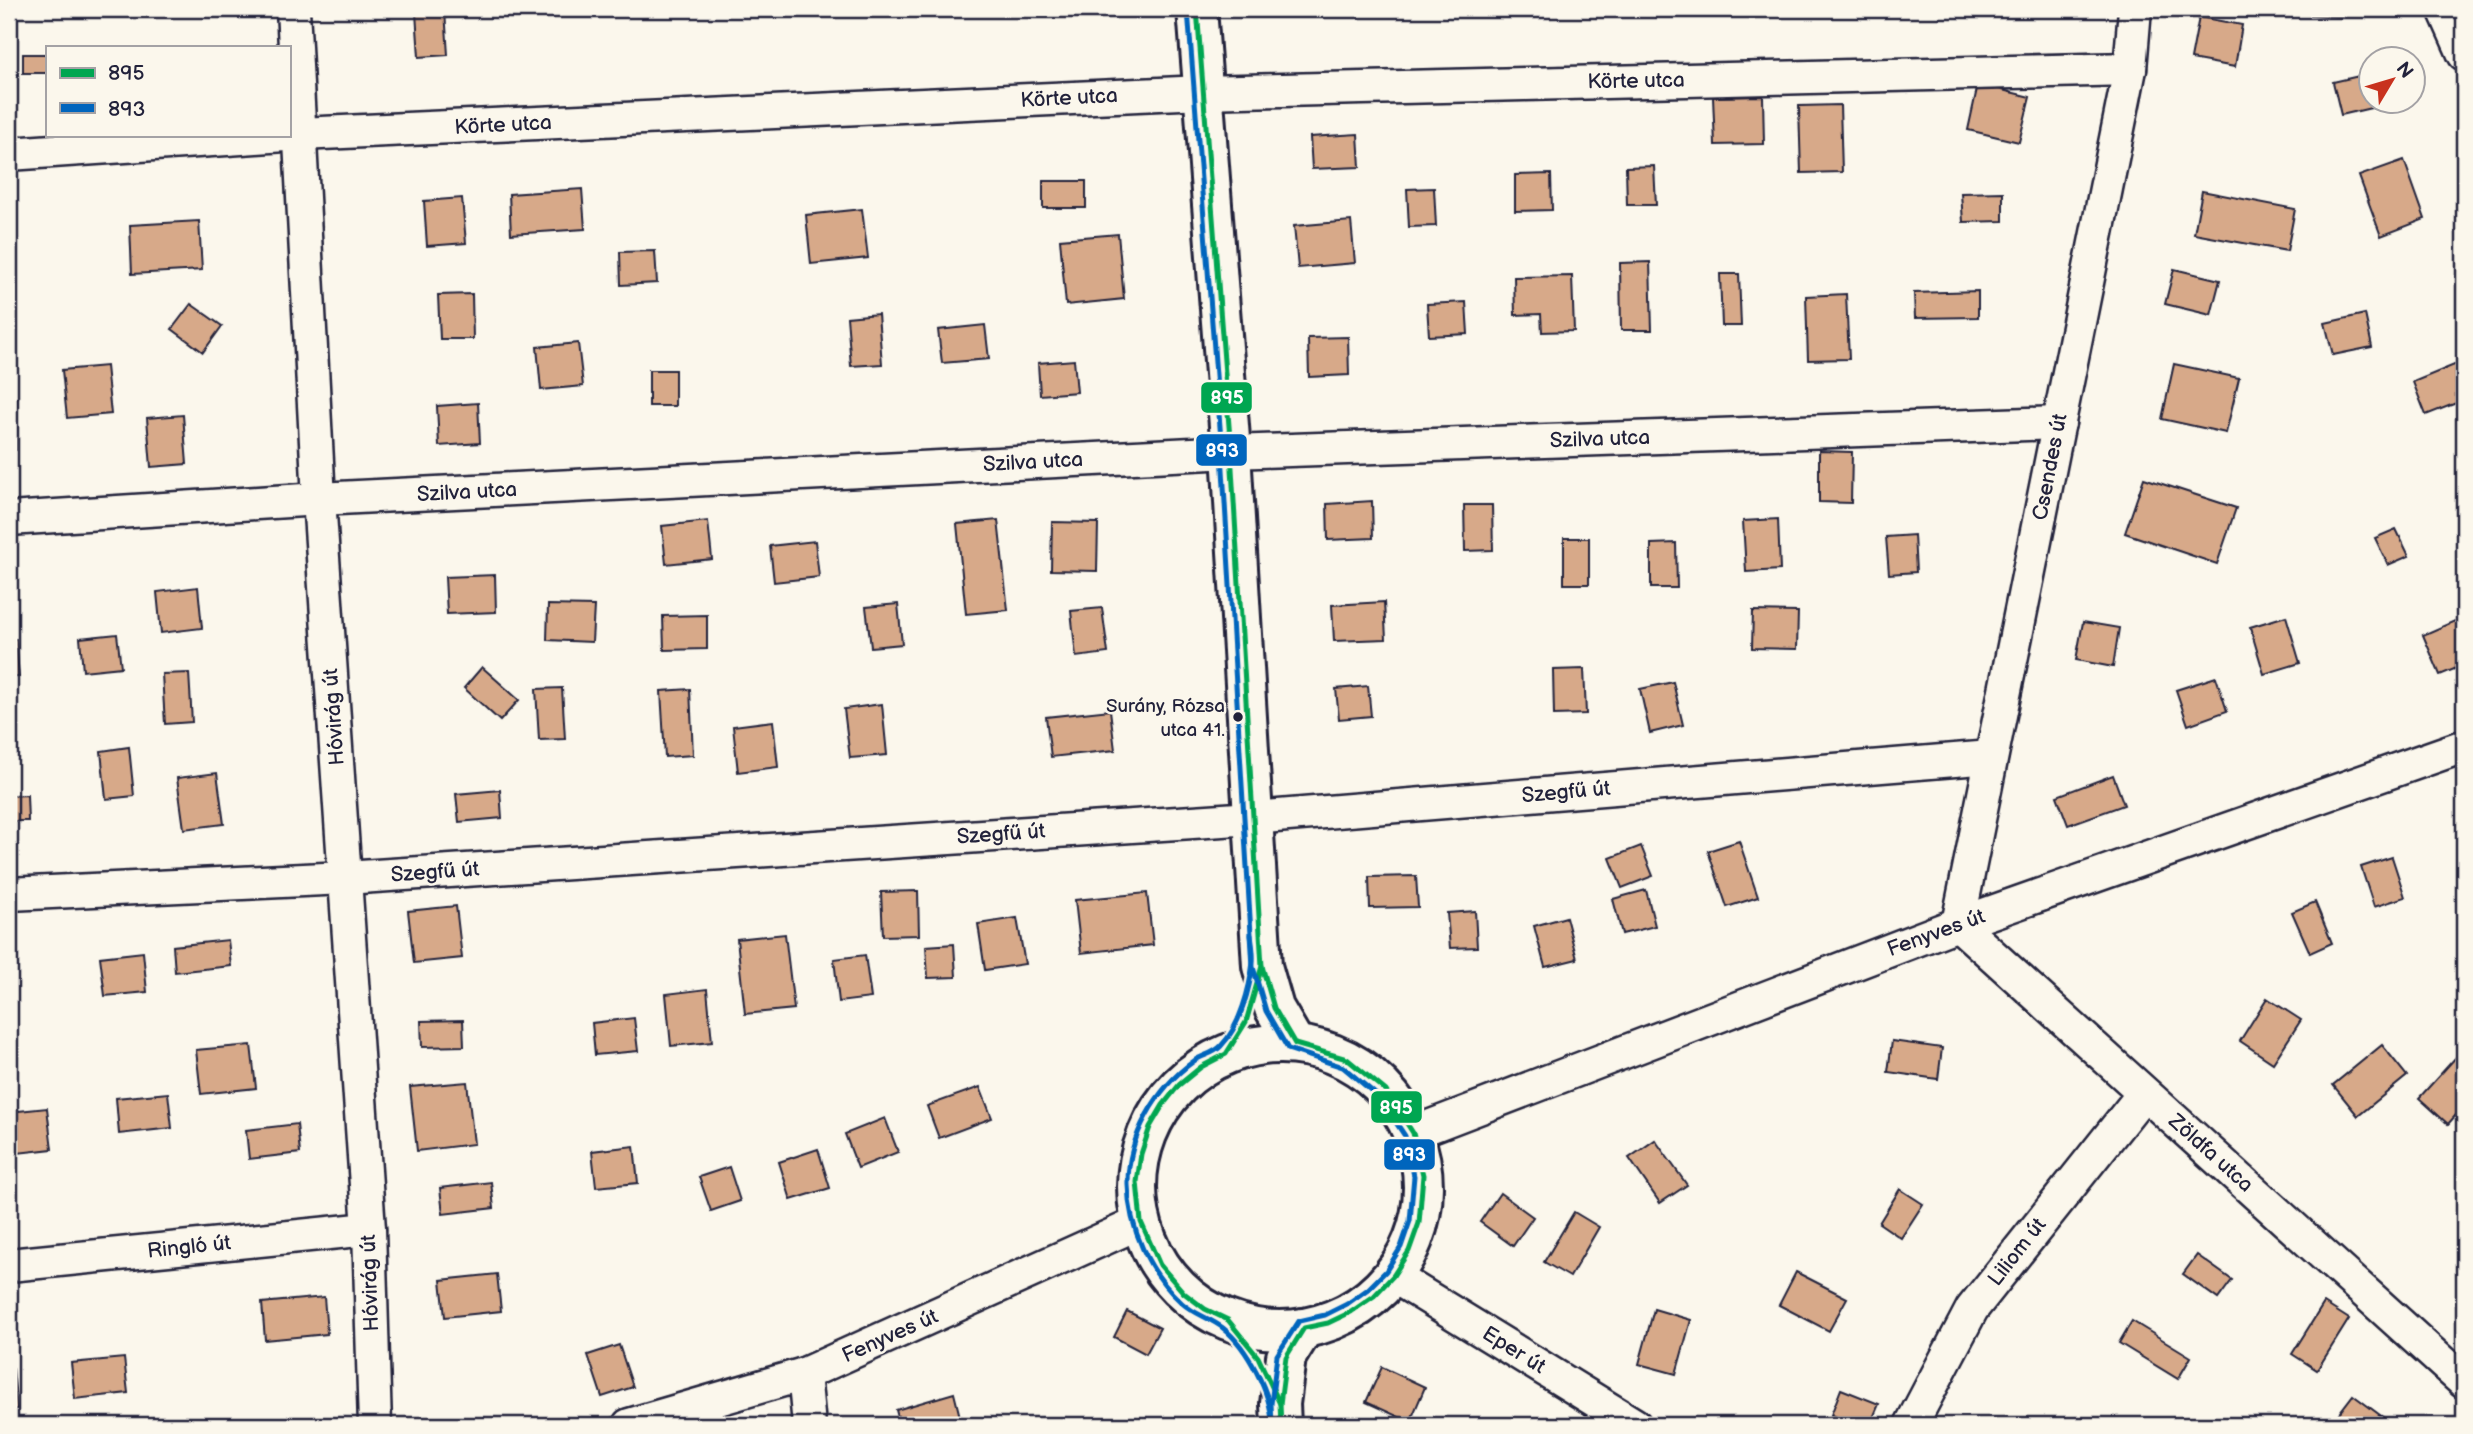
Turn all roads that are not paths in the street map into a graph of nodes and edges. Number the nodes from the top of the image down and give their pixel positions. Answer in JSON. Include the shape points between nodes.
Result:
{"nodes":[{"id":1,"x":293,"y":9,"type":"edge"},
{"id":2,"x":1197,"y":9,"type":"edge"},
{"id":3,"x":2136,"y":9,"type":"edge"},
{"id":4,"x":2444,"y":9,"type":"edge"},
{"id":5,"x":2464,"y":54,"type":"edge"},
{"id":6,"x":2130,"y":69,"type":"junction"},
{"id":7,"x":1203,"y":92,"type":"junction"},
{"id":8,"x":300,"y":134,"type":"junction"},
{"id":9,"x":290,"y":135,"type":"edge"},
{"id":10,"x":271,"y":136,"type":"edge"},
{"id":11,"x":9,"y":154,"type":"edge"},
{"id":12,"x":2059,"y":423,"type":"junction"},
{"id":13,"x":1231,"y":452,"type":"junction"},
{"id":14,"x":319,"y":499,"type":"junction"},
{"id":15,"x":9,"y":519,"type":"edge"},
{"id":16,"x":2464,"y":746,"type":"edge"},
{"id":17,"x":1991,"y":757,"type":"junction"},
{"id":18,"x":1253,"y":818,"type":"junction"},
{"id":19,"x":345,"y":878,"type":"junction"},
{"id":20,"x":9,"y":894,"type":"edge"},
{"id":21,"x":1958,"y":924,"type":"junction"},
{"id":22,"x":1262,"y":965,"type":"junction"},
{"id":23,"x":1295,"y":1044,"type":"junction"},
{"id":24,"x":1226,"y":1054,"type":"junction"},
{"id":25,"x":2144,"y":1093,"type":"junction"},
{"id":26,"x":1413,"y":1133,"type":"junction"},
{"id":27,"x":1141,"y":1222,"type":"junction"},
{"id":28,"x":369,"y":1229,"type":"junction"},
{"id":29,"x":9,"y":1265,"type":"edge"},
{"id":30,"x":1393,"y":1276,"type":"junction"},
{"id":31,"x":1228,"y":1320,"type":"junction"},
{"id":32,"x":1304,"y":1328,"type":"junction"},
{"id":33,"x":804,"y":1374,"type":"junction"},
{"id":34,"x":2464,"y":1382,"type":"edge"},
{"id":35,"x":1280,"y":1415,"type":"edge"},
{"id":36,"x":375,"y":1425,"type":"edge"},
{"id":37,"x":629,"y":1425,"type":"edge"},
{"id":38,"x":809,"y":1425,"type":"edge"},
{"id":39,"x":1635,"y":1425,"type":"edge"},
{"id":40,"x":1911,"y":1425,"type":"edge"}],
"edges":[{"from":1,"to":8,"type":"street","name":"Hóvirág út"},
{"from":2,"to":7,"type":"street"},
{"from":3,"to":6,"type":"street","name":"Csendes út"},
{"from":4,"to":5,"type":"street"},
{"from":6,"to":7,"type":"street","name":"Körte utca"},
{"from":6,"to":12,"type":"street","name":"Csendes út"},
{"from":7,"to":8,"type":"street","name":"Körte utca"},
{"from":7,"to":13,"type":"street"},
{"from":8,"to":9,"type":"street","name":"Körte utca"},
{"from":8,"to":14,"type":"street","name":"Hóvirág út"},
{"from":10,"to":11,"type":"street","name":"Körte utca"},
{"from":12,"to":13,"type":"street","name":"Szilva utca"},
{"from":12,"to":17,"type":"street","name":"Csendes út"},
{"from":13,"to":14,"type":"street","name":"Szilva utca"},
{"from":13,"to":18,"type":"street"},
{"from":14,"to":15,"type":"street","name":"Szilva utca"},
{"from":14,"to":19,"type":"street","name":"Hóvirág út"},
{"from":16,"to":21,"type":"street","name":"Fenyves út"},
{"from":17,"to":18,"type":"street","name":"Szegfű út"},
{"from":17,"to":21,"type":"street","name":"Csendes út"},
{"from":18,"to":19,"type":"street","name":"Szegfű út"},
{"from":18,"to":22,"type":"street"},
{"from":19,"to":20,"type":"street","name":"Szegfű út"},
{"from":19,"to":28,"type":"street","name":"Hóvirág út"},
{"from":21,"to":25,"type":"street","name":"Zöldfa utca"},
{"from":21,"to":26,"type":"street","name":"Fenyves út"},
{"from":22,"to":23,"type":"street","via":[[1274,1008]]},
{"from":22,"to":24,"type":"street","via":[[1246,1022]]},
{"from":23,"to":24,"type":"street","via":[[1256,1045]]},
{"from":23,"to":26,"type":"street","via":[[1347,1059],[1386,1091]]},
{"from":24,"to":27,"type":"street","via":[[1179,1086],[1150,1128],[1137,1182]]},
{"from":25,"to":34,"type":"street","name":"Zöldfa utca"},
{"from":25,"to":40,"type":"street","name":"Liliom út","via":[[1972,1309]]},
{"from":26,"to":30,"type":"street","via":[[1423,1175],[1419,1223]]},
{"from":27,"to":31,"type":"street","via":[[1160,1265],[1184,1293]]},
{"from":27,"to":33,"type":"street","name":"Fenyves út"},
{"from":28,"to":29,"type":"street","name":"Ringló út"},
{"from":28,"to":36,"type":"street","name":"Hóvirág út"},
{"from":30,"to":32,"type":"street","via":[[1351,1312]]},
{"from":30,"to":39,"type":"street","name":"Eper út"},
{"from":31,"to":32,"type":"street","via":[[1255,1328]]},
{"from":31,"to":35,"type":"street","via":[[1258,1357]]},
{"from":32,"to":35,"type":"street","via":[[1286,1357]]},
{"from":33,"to":37,"type":"street","name":"Fenyves út"},
{"from":33,"to":38,"type":"street"}]}
